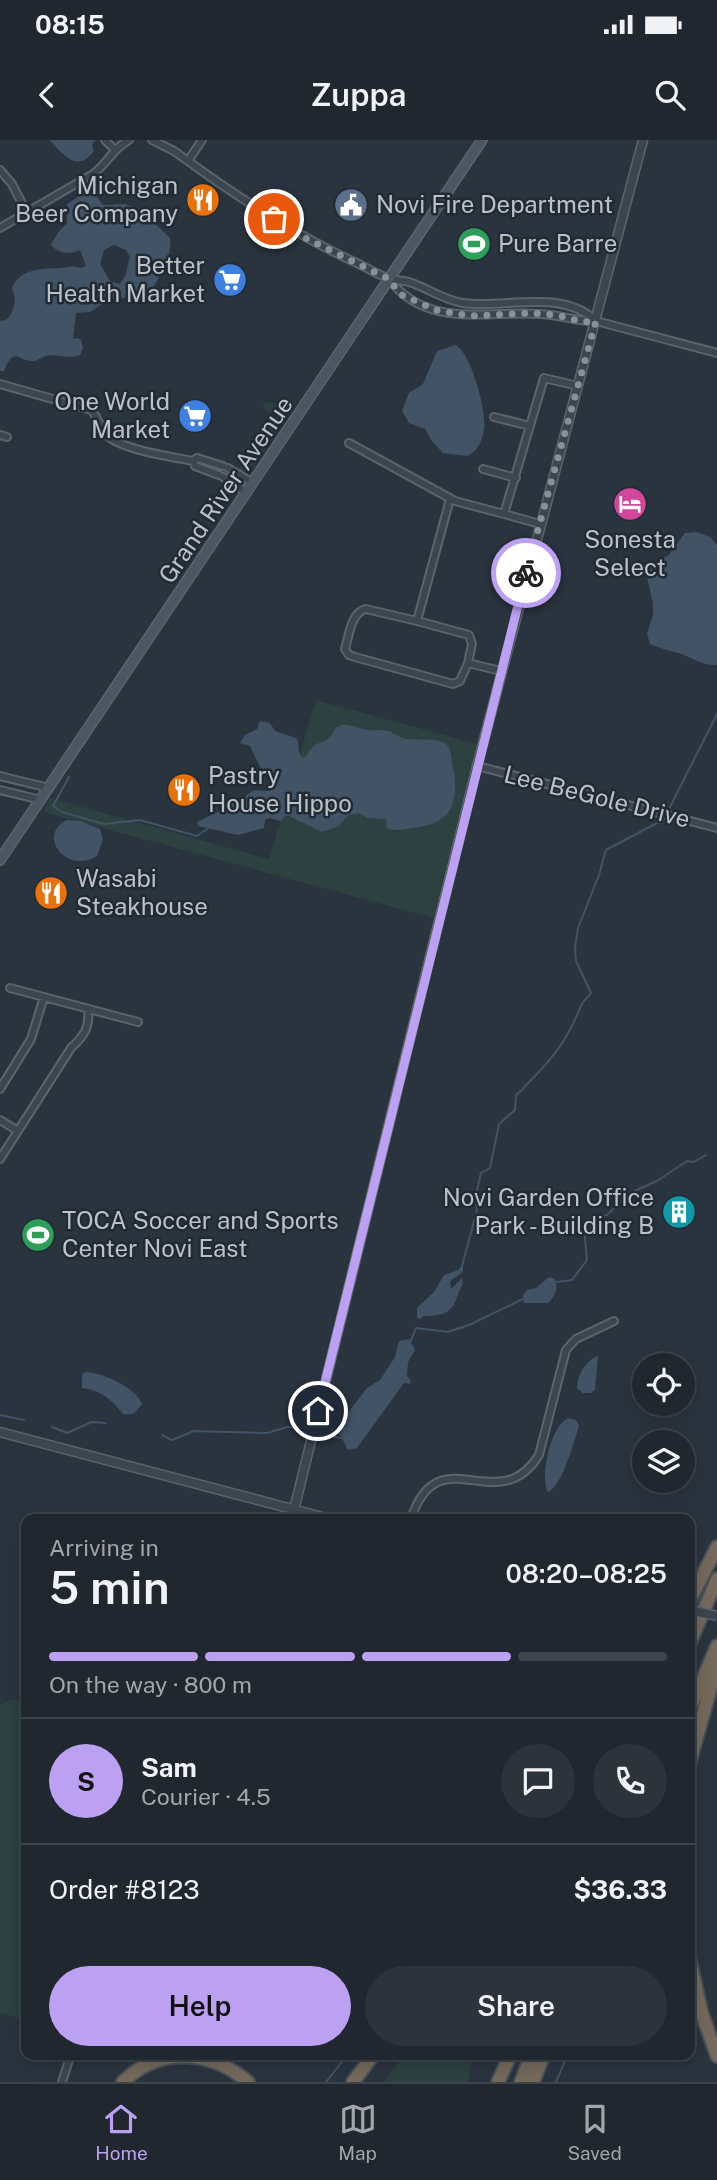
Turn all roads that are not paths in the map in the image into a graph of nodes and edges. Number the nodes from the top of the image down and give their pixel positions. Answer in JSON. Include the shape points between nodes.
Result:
{"nodes":[{"id":1,"x":105,"y":140,"type":"edge"},
{"id":2,"x":129,"y":140,"type":"edge"},
{"id":3,"x":152,"y":140,"type":"edge"},
{"id":4,"x":202,"y":140,"type":"edge"},
{"id":5,"x":482,"y":140,"type":"edge"},
{"id":6,"x":643,"y":140,"type":"edge"},
{"id":7,"x":115,"y":150,"type":"junction"},
{"id":8,"x":188,"y":162,"type":"junction"},
{"id":9,"x":0,"y":170,"type":"edge"},
{"id":10,"x":27,"y":213,"type":"junction"},
{"id":11,"x":0,"y":228,"type":"edge"},
{"id":12,"x":389,"y":279,"type":"junction"},
{"id":13,"x":596,"y":321,"type":"junction"},
{"id":14,"x":717,"y":353,"type":"edge"},
{"id":15,"x":0,"y":384,"type":"edge"},
{"id":16,"x":578,"y":386,"type":"junction"},
{"id":17,"x":494,"y":417,"type":"dead end"},
{"id":18,"x":530,"y":426,"type":"junction"},
{"id":19,"x":349,"y":443,"type":"dead end"},
{"id":20,"x":193,"y":461,"type":"junction"},
{"id":21,"x":483,"y":469,"type":"dead end"},
{"id":22,"x":516,"y":478,"type":"junction"},
{"id":23,"x":253,"y":483,"type":"junction"},
{"id":24,"x":247,"y":493,"type":"junction"},
{"id":25,"x":450,"y":499,"type":"junction"},
{"id":26,"x":504,"y":514,"type":"junction"},
{"id":27,"x":540,"y":524,"type":"junction"},
{"id":28,"x":417,"y":621,"type":"junction"},
{"id":29,"x":468,"y":663,"type":"junction"},
{"id":30,"x":501,"y":671,"type":"junction"},
{"id":31,"x":477,"y":766,"type":"junction"},
{"id":32,"x":0,"y":776,"type":"edge"},
{"id":33,"x":49,"y":788,"type":"junction"},
{"id":34,"x":0,"y":790,"type":"edge"},
{"id":35,"x":41,"y":800,"type":"junction"},
{"id":36,"x":717,"y":828,"type":"edge"},
{"id":37,"x":0,"y":860,"type":"edge"},
{"id":38,"x":10,"y":988,"type":"dead end"},
{"id":39,"x":44,"y":997,"type":"junction"},
{"id":40,"x":89,"y":1009,"type":"junction"},
{"id":41,"x":138,"y":1022,"type":"dead end"},
{"id":42,"x":0,"y":1088,"type":"edge"},
{"id":43,"x":0,"y":1120,"type":"edge"},
{"id":44,"x":18,"y":1131,"type":"junction"},
{"id":45,"x":0,"y":1158,"type":"edge"},
{"id":46,"x":614,"y":1321,"type":"dead end"},
{"id":47,"x":0,"y":1432,"type":"edge"},
{"id":48,"x":294,"y":1510,"type":"junction"},
{"id":49,"x":293,"y":1514,"type":"edge"},
{"id":50,"x":310,"y":1514,"type":"edge"},
{"id":51,"x":413,"y":1514,"type":"edge"},
{"id":52,"x":717,"y":1547,"type":"edge"},
{"id":53,"x":717,"y":1579,"type":"edge"},
{"id":54,"x":695,"y":1590,"type":"edge"},
{"id":55,"x":695,"y":1611,"type":"edge"},
{"id":56,"x":717,"y":1616,"type":"edge"},
{"id":57,"x":695,"y":1631,"type":"edge"},
{"id":58,"x":717,"y":1646,"type":"edge"},
{"id":59,"x":717,"y":1665,"type":"edge"},
{"id":60,"x":695,"y":1697,"type":"edge"},
{"id":61,"x":695,"y":1743,"type":"edge"},
{"id":62,"x":695,"y":1983,"type":"edge"},
{"id":63,"x":717,"y":2056,"type":"edge"},
{"id":64,"x":69,"y":2060,"type":"edge"},
{"id":65,"x":159,"y":2060,"type":"edge"},
{"id":66,"x":210,"y":2060,"type":"edge"},
{"id":67,"x":370,"y":2060,"type":"edge"},
{"id":68,"x":507,"y":2060,"type":"edge"},
{"id":69,"x":530,"y":2060,"type":"edge"},
{"id":70,"x":542,"y":2060,"type":"edge"},
{"id":71,"x":62,"y":2082,"type":"edge"},
{"id":72,"x":123,"y":2082,"type":"edge"},
{"id":73,"x":248,"y":2082,"type":"edge"},
{"id":74,"x":353,"y":2082,"type":"edge"},
{"id":75,"x":498,"y":2082,"type":"edge"},
{"id":76,"x":521,"y":2082,"type":"edge"},
{"id":77,"x":533,"y":2082,"type":"edge"}],
"edges":[{"from":1,"to":7,"type":"street"},
{"from":2,"to":7,"type":"street"},
{"from":3,"to":8,"type":"street"},
{"from":4,"to":8,"type":"street"},
{"from":5,"to":12,"type":"main road","name":"Grand River Avenue"},
{"from":6,"to":13,"type":"street"},
{"from":7,"to":10,"type":"street","via":[[101,169]]},
{"from":8,"to":12,"type":"street","via":[[297,234]]},
{"from":9,"to":10,"type":"street"},
{"from":10,"to":11,"type":"street"},
{"from":12,"to":13,"type":"street","via":[[458,302],[561,304],[586,311]]},
{"from":12,"to":13,"type":"street","via":[[400,294],[435,310]]},
{"from":12,"to":23,"type":"main road","name":"Grand River Avenue"},
{"from":13,"to":14,"type":"street"},
{"from":13,"to":16,"type":"street"},
{"from":15,"to":20,"type":"street","via":[[91,410],[114,441]]},
{"from":16,"to":18,"type":"street","via":[[544,378]]},
{"from":16,"to":27,"type":"street"},
{"from":17,"to":18,"type":"street"},
{"from":18,"to":22,"type":"street"},
{"from":19,"to":25,"type":"street"},
{"from":20,"to":23,"type":"street","via":[[197,458],[226,467]]},
{"from":20,"to":24,"type":"street"},
{"from":21,"to":22,"type":"street"},
{"from":22,"to":26,"type":"street"},
{"from":23,"to":24,"type":"main road","name":"Grand River Avenue"},
{"from":24,"to":33,"type":"main road","name":"Grand River Avenue"},
{"from":25,"to":26,"type":"street"},
{"from":25,"to":28,"type":"street"},
{"from":26,"to":27,"type":"street"},
{"from":27,"to":30,"type":"street"},
{"from":28,"to":29,"type":"street","via":[[468,635],[472,644]]},
{"from":28,"to":29,"type":"street","via":[[360,610],[345,649],[355,657],[453,684],[460,681]]},
{"from":29,"to":30,"type":"street"},
{"from":30,"to":31,"type":"street"},
{"from":31,"to":36,"type":"street","name":"Lee BeGole Drive"},
{"from":31,"to":48,"type":"street"},
{"from":32,"to":33,"type":"street"},
{"from":33,"to":35,"type":"main road","name":"Grand River Avenue"},
{"from":34,"to":35,"type":"street"},
{"from":35,"to":37,"type":"main road","name":"Grand River Avenue"},
{"from":38,"to":39,"type":"street"},
{"from":39,"to":40,"type":"street"},
{"from":39,"to":42,"type":"street","via":[[31,1039]]},
{"from":40,"to":41,"type":"street"},
{"from":40,"to":44,"type":"street","via":[[86,1032]]},
{"from":43,"to":44,"type":"street"},
{"from":44,"to":45,"type":"street"},
{"from":46,"to":51,"type":"street","via":[[576,1339],[566,1350],[539,1455],[529,1469],[504,1483],[455,1478],[439,1482],[422,1494]]},
{"from":47,"to":48,"type":"street"},
{"from":48,"to":49,"type":"street"},
{"from":48,"to":50,"type":"street"},
{"from":52,"to":54,"type":"highway"},
{"from":53,"to":57,"type":"highway"},
{"from":55,"to":56,"type":"street","bridge":true},
{"from":58,"to":60,"type":"highway"},
{"from":59,"to":61,"type":"highway"},
{"from":62,"to":63,"type":"highway"},
{"from":64,"to":71,"type":"street"},
{"from":65,"to":72,"type":"highway"},
{"from":66,"to":73,"type":"highway"},
{"from":67,"to":74,"type":"highway"},
{"from":68,"to":75,"type":"highway"},
{"from":69,"to":76,"type":"highway"},
{"from":70,"to":77,"type":"highway"}]}
